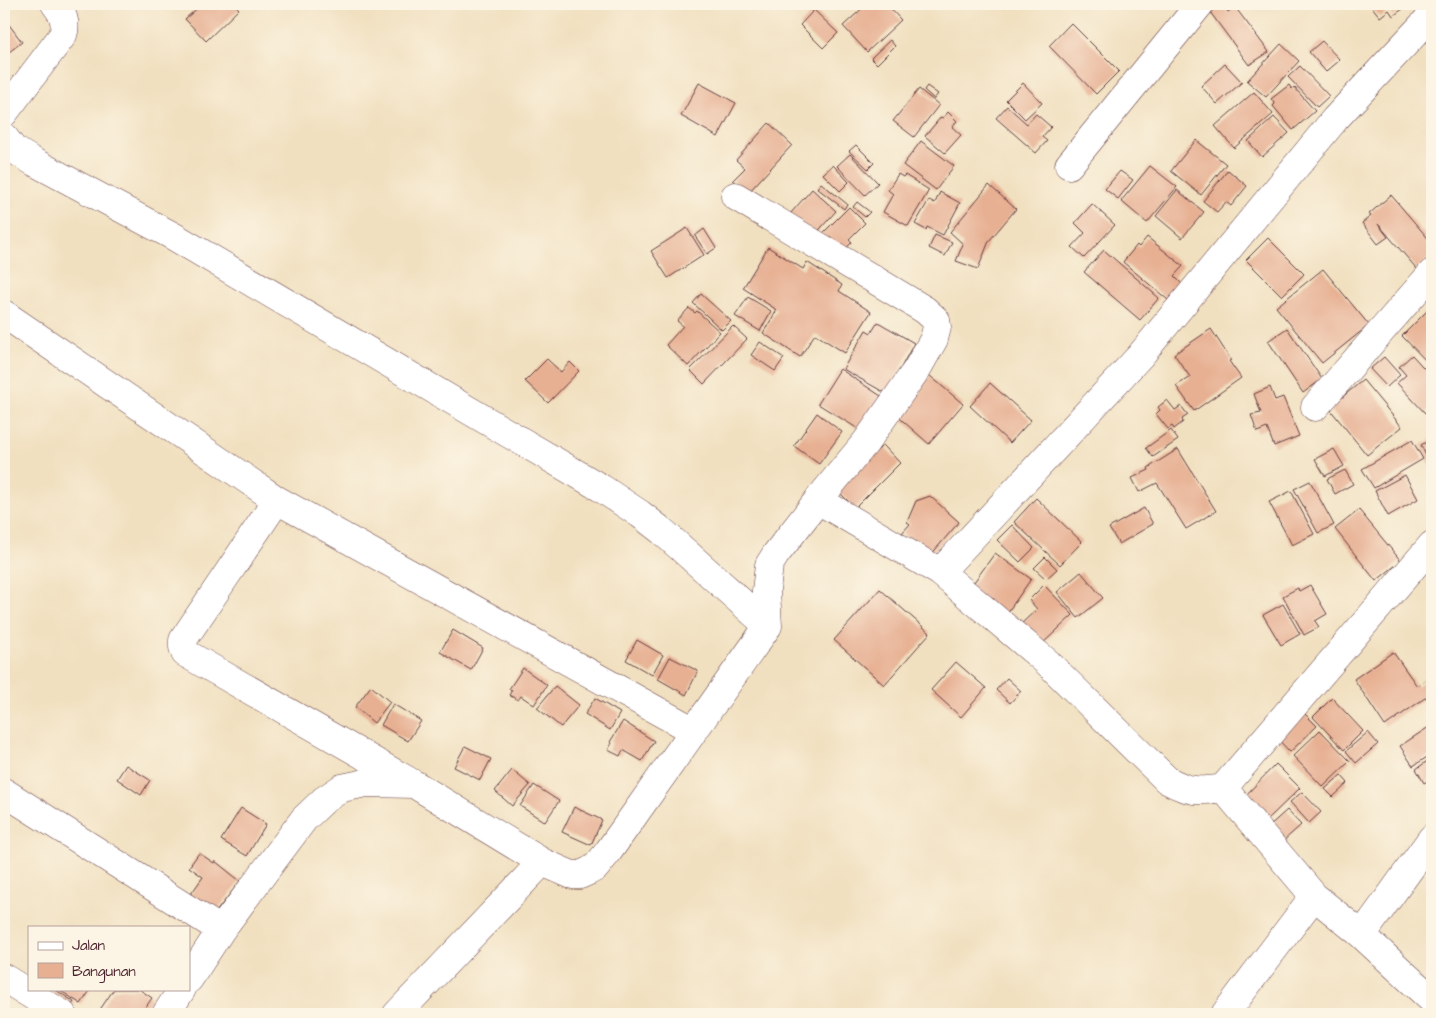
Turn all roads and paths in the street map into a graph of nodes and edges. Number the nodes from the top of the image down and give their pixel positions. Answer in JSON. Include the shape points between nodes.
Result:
{"nodes":[{"id":1,"x":55,"y":4,"type":"edge"},
{"id":2,"x":1200,"y":4,"type":"edge"},
{"id":3,"x":1432,"y":15,"type":"edge"},
{"id":4,"x":4,"y":113,"type":"edge"},
{"id":5,"x":4,"y":137,"type":"edge"},
{"id":6,"x":1069,"y":165,"type":"dead end"},
{"id":7,"x":735,"y":196,"type":"dead end"},
{"id":8,"x":1432,"y":274,"type":"edge"},
{"id":9,"x":4,"y":314,"type":"edge"},
{"id":10,"x":1315,"y":407,"type":"dead end"},
{"id":11,"x":277,"y":500,"type":"junction"},
{"id":12,"x":818,"y":500,"type":"junction"},
{"id":13,"x":1432,"y":545,"type":"edge"},
{"id":14,"x":940,"y":572,"type":"junction"},
{"id":15,"x":768,"y":626,"type":"junction"},
{"id":16,"x":694,"y":731,"type":"junction"},
{"id":17,"x":414,"y":784,"type":"junction"},
{"id":18,"x":1223,"y":788,"type":"junction"},
{"id":19,"x":4,"y":792,"type":"edge"},
{"id":20,"x":1432,"y":838,"type":"edge"},
{"id":21,"x":542,"y":862,"type":"junction"},
{"id":22,"x":1314,"y":896,"type":"junction"},
{"id":23,"x":220,"y":930,"type":"junction"},
{"id":24,"x":1362,"y":935,"type":"junction"},
{"id":25,"x":190,"y":977,"type":"edge"},
{"id":26,"x":4,"y":978,"type":"edge"},
{"id":27,"x":181,"y":990,"type":"edge"},
{"id":28,"x":1432,"y":1000,"type":"edge"},
{"id":29,"x":62,"y":1014,"type":"edge"},
{"id":30,"x":166,"y":1014,"type":"edge"},
{"id":31,"x":397,"y":1014,"type":"edge"},
{"id":32,"x":1225,"y":1014,"type":"edge"}],
"edges":[{"from":1,"to":4,"type":"street","via":[[63,18],[65,27],[62,35]]},
{"from":2,"to":6,"type":"street"},
{"from":3,"to":14,"type":"street","via":[[1335,119],[1140,356]]},
{"from":5,"to":15,"type":"street","via":[[13,149],[34,162],[173,236],[601,488],[662,531]]},
{"from":7,"to":12,"type":"street","via":[[926,310],[936,320],[934,339],[917,369],[866,442]]},
{"from":8,"to":10,"type":"street"},
{"from":9,"to":11,"type":"street"},
{"from":11,"to":16,"type":"street"},
{"from":11,"to":17,"type":"street","via":[[183,640],[185,653]]},
{"from":12,"to":14,"type":"street"},
{"from":12,"to":15,"type":"street","via":[[769,565],[766,591]]},
{"from":13,"to":18,"type":"street"},
{"from":14,"to":18,"type":"street","via":[[1048,663],[1167,780],[1194,791]]},
{"from":15,"to":16,"type":"street"},
{"from":16,"to":21,"type":"street","via":[[596,867],[580,875],[572,875]]},
{"from":17,"to":21,"type":"street"},
{"from":17,"to":23,"type":"street","via":[[366,784],[342,788],[324,800],[304,819]]},
{"from":18,"to":22,"type":"street"},
{"from":19,"to":23,"type":"street"},
{"from":20,"to":24,"type":"street"},
{"from":21,"to":31,"type":"street"},
{"from":22,"to":24,"type":"street"},
{"from":22,"to":32,"type":"street"},
{"from":23,"to":25,"type":"street"},
{"from":24,"to":28,"type":"street"},
{"from":26,"to":29,"type":"street"},
{"from":27,"to":30,"type":"street"}]}
